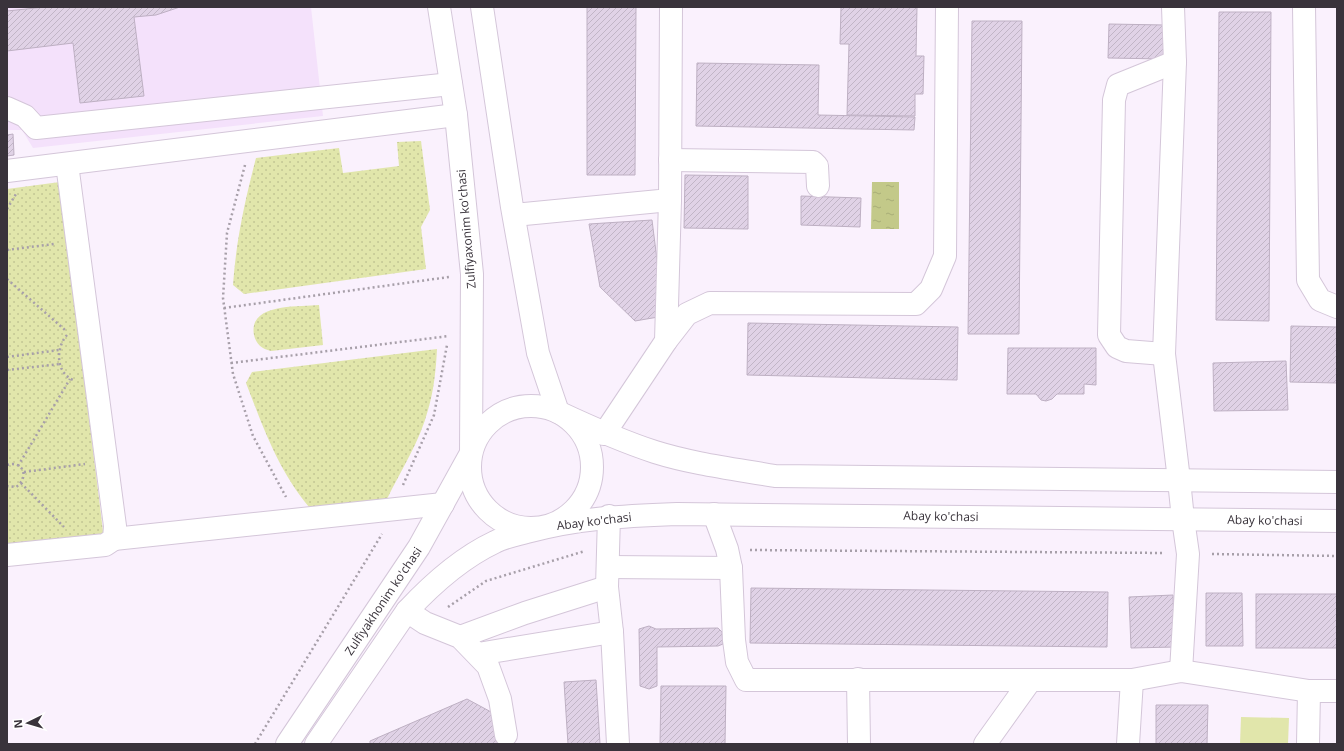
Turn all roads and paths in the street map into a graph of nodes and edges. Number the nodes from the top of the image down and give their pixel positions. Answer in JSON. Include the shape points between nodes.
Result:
{"nodes":[{"id":1,"x":439,"y":7,"type":"edge"},
{"id":2,"x":482,"y":7,"type":"edge"},
{"id":3,"x":671,"y":7,"type":"edge"},
{"id":4,"x":947,"y":7,"type":"edge"},
{"id":5,"x":1173,"y":7,"type":"edge"},
{"id":6,"x":1304,"y":7,"type":"edge"},
{"id":7,"x":1175,"y":62,"type":"junction"},
{"id":8,"x":451,"y":84,"type":"junction"},
{"id":9,"x":7,"y":108,"type":"edge"},
{"id":10,"x":456,"y":115,"type":"junction"},
{"id":11,"x":252,"y":140,"type":"junction"},
{"id":12,"x":670,"y":160,"type":"junction"},
{"id":13,"x":68,"y":164,"type":"junction"},
{"id":14,"x":7,"y":171,"type":"edge"},
{"id":15,"x":818,"y":186,"type":"dead end"},
{"id":16,"x":670,"y":200,"type":"junction"},
{"id":17,"x":514,"y":215,"type":"junction"},
{"id":18,"x":78,"y":241,"type":"junction"},
{"id":19,"x":7,"y":250,"type":"edge"},
{"id":20,"x":472,"y":274,"type":"junction"},
{"id":21,"x":7,"y":279,"type":"edge"},
{"id":22,"x":1337,"y":307,"type":"edge"},
{"id":23,"x":224,"y":308,"type":"junction"},
{"id":24,"x":68,"y":333,"type":"dead end"},
{"id":25,"x":472,"y":334,"type":"junction"},
{"id":26,"x":666,"y":341,"type":"junction"},
{"id":27,"x":447,"y":345,"type":"dead end"},
{"id":28,"x":59,"y":350,"type":"dead end"},
{"id":29,"x":1164,"y":354,"type":"junction"},
{"id":30,"x":7,"y":357,"type":"edge"},
{"id":31,"x":231,"y":363,"type":"junction"},
{"id":32,"x":60,"y":364,"type":"dead end"},
{"id":33,"x":7,"y":370,"type":"edge"},
{"id":34,"x":70,"y":379,"type":"dead end"},
{"id":35,"x":558,"y":412,"type":"junction"},
{"id":36,"x":604,"y":434,"type":"junction"},
{"id":37,"x":472,"y":453,"type":"junction"},
{"id":38,"x":93,"y":463,"type":"dead end"},
{"id":39,"x":7,"y":465,"type":"edge"},
{"id":40,"x":18,"y":466,"type":"junction"},
{"id":41,"x":24,"y":472,"type":"junction"},
{"id":42,"x":1179,"y":480,"type":"junction"},
{"id":43,"x":1337,"y":482,"type":"edge"},
{"id":44,"x":21,"y":483,"type":"junction"},
{"id":45,"x":8,"y":487,"type":"edge"},
{"id":46,"x":7,"y":491,"type":"edge"},
{"id":47,"x":443,"y":504,"type":"junction"},
{"id":48,"x":394,"y":509,"type":"junction"},
{"id":49,"x":714,"y":514,"type":"junction"},
{"id":50,"x":609,"y":516,"type":"junction"},
{"id":51,"x":298,"y":519,"type":"junction"},
{"id":52,"x":1183,"y":519,"type":"junction"},
{"id":53,"x":1337,"y":520,"type":"edge"},
{"id":54,"x":546,"y":527,"type":"junction"},
{"id":55,"x":114,"y":539,"type":"junction"},
{"id":56,"x":84,"y":547,"type":"junction"},
{"id":57,"x":1188,"y":554,"type":"junction"},
{"id":58,"x":7,"y":555,"type":"edge"},
{"id":59,"x":1337,"y":556,"type":"edge"},
{"id":60,"x":731,"y":568,"type":"junction"},
{"id":61,"x":608,"y":577,"type":"junction"},
{"id":62,"x":407,"y":611,"type":"junction"},
{"id":63,"x":612,"y":632,"type":"junction"},
{"id":64,"x":460,"y":637,"type":"junction"},
{"id":65,"x":478,"y":654,"type":"junction"},
{"id":66,"x":1181,"y":671,"type":"junction"},
{"id":67,"x":858,"y":679,"type":"junction"},
{"id":68,"x":1132,"y":680,"type":"junction"},
{"id":69,"x":1030,"y":681,"type":"junction"},
{"id":70,"x":1309,"y":691,"type":"junction"},
{"id":71,"x":1337,"y":691,"type":"edge"},
{"id":72,"x":506,"y":735,"type":"dead end"},
{"id":73,"x":255,"y":744,"type":"edge"},
{"id":74,"x":287,"y":744,"type":"edge"},
{"id":75,"x":316,"y":744,"type":"edge"},
{"id":76,"x":618,"y":744,"type":"edge"},
{"id":77,"x":859,"y":744,"type":"edge"},
{"id":78,"x":985,"y":744,"type":"edge"},
{"id":79,"x":1128,"y":744,"type":"edge"},
{"id":80,"x":1308,"y":744,"type":"edge"}],
"edges":[{"from":1,"to":8,"type":"main road","name":"Zulfiyaxonim ko'chasi"},
{"from":2,"to":17,"type":"main road"},
{"from":3,"to":12,"type":"main road"},
{"from":4,"to":26,"type":"main road","via":[[945,256],[931,289],[916,304],[710,302],[687,314]]},
{"from":5,"to":7,"type":"main road"},
{"from":6,"to":22,"type":"main road","via":[[1308,280],[1320,300]]},
{"from":7,"to":29,"type":"main road"},
{"from":7,"to":29,"type":"main road","via":[[1118,85],[1114,100],[1109,335],[1117,347],[1126,351]]},
{"from":8,"to":9,"type":"main road","via":[[36,128],[25,116]]},
{"from":8,"to":10,"type":"main road","name":"Zulfiyaxonim ko'chasi"},
{"from":10,"to":11,"type":"main road"},
{"from":10,"to":20,"type":"main road","name":"Zulfiyaxonim ko'chasi"},
{"from":11,"to":13,"type":"main road"},
{"from":11,"to":23,"type":"path","via":[[227,233]]},
{"from":12,"to":15,"type":"main road","via":[[813,162],[817,166]]},
{"from":12,"to":16,"type":"main road"},
{"from":13,"to":14,"type":"main road"},
{"from":13,"to":18,"type":"main road"},
{"from":16,"to":17,"type":"main road"},
{"from":16,"to":26,"type":"main road"},
{"from":17,"to":35,"type":"main road","via":[[538,353]]},
{"from":18,"to":19,"type":"path"},
{"from":18,"to":55,"type":"main road","via":[[115,526]]},
{"from":20,"to":23,"type":"path"},
{"from":20,"to":25,"type":"main road","name":"Zulfiyaxonim ko'chasi"},
{"from":21,"to":24,"type":"path"},
{"from":23,"to":31,"type":"path"},
{"from":25,"to":31,"type":"path"},
{"from":25,"to":37,"type":"main road","name":"Zulfiyaxonim ko'chasi"},
{"from":26,"to":36,"type":"main road"},
{"from":27,"to":48,"type":"path","via":[[434,415]]},
{"from":28,"to":30,"type":"path"},
{"from":29,"to":42,"type":"main road"},
{"from":31,"to":51,"type":"path","via":[[232,374],[253,436]]},
{"from":32,"to":33,"type":"path"},
{"from":34,"to":40,"type":"path"},
{"from":35,"to":36,"type":"main road"},
{"from":35,"to":37,"type":"main road","via":[[541,406],[522,406],[505,412],[482,431]]},
{"from":35,"to":54,"type":"main road","via":[[576,425],[587,442],[592,463],[590,484],[581,504],[566,518]]},
{"from":36,"to":42,"type":"main road","via":[[656,452],[775,476]]},
{"from":37,"to":47,"type":"main road","name":"Zulfiyakhonim ko'chasi"},
{"from":37,"to":54,"type":"main road","via":[[470,474],[476,494],[488,511],[505,523],[525,528]]},
{"from":38,"to":41,"type":"path"},
{"from":39,"to":40,"type":"path"},
{"from":40,"to":41,"type":"path"},
{"from":41,"to":44,"type":"path"},
{"from":42,"to":43,"type":"main road"},
{"from":42,"to":52,"type":"main road"},
{"from":44,"to":45,"type":"path","via":[[16,487]]},
{"from":44,"to":56,"type":"path"},
{"from":45,"to":46,"type":"path"},
{"from":47,"to":48,"type":"main road"},
{"from":47,"to":74,"type":"main road","name":"Zulfiyakhonim ko'chasi","via":[[419,547]]},
{"from":48,"to":51,"type":"main road"},
{"from":48,"to":73,"type":"path"},
{"from":49,"to":50,"type":"main road","name":"Abay ko'chasi"},
{"from":49,"to":52,"type":"main road","name":"Abay ko'chasi"},
{"from":49,"to":60,"type":"main road"},
{"from":50,"to":54,"type":"main road","name":"Abay ko'chasi"},
{"from":50,"to":61,"type":"main road"},
{"from":51,"to":55,"type":"main road"},
{"from":52,"to":53,"type":"main road","name":"Abay ko'chasi"},
{"from":52,"to":57,"type":"main road"},
{"from":54,"to":62,"type":"main road","via":[[496,541],[467,557],[428,589]]},
{"from":55,"to":56,"type":"main road","via":[[105,545]]},
{"from":56,"to":58,"type":"main road"},
{"from":57,"to":59,"type":"path"},
{"from":57,"to":66,"type":"main road"},
{"from":60,"to":61,"type":"main road"},
{"from":60,"to":67,"type":"main road","via":[[734,640],[737,662],[746,680]]},
{"from":61,"to":63,"type":"main road"},
{"from":61,"to":64,"type":"main road","via":[[525,613]]},
{"from":62,"to":64,"type":"main road","via":[[425,623]]},
{"from":62,"to":75,"type":"main road"},
{"from":63,"to":65,"type":"main road"},
{"from":63,"to":76,"type":"main road"},
{"from":64,"to":65,"type":"main road"},
{"from":65,"to":72,"type":"main road","via":[[488,666],[500,699]]},
{"from":66,"to":68,"type":"main road"},
{"from":66,"to":70,"type":"main road"},
{"from":67,"to":69,"type":"main road"},
{"from":67,"to":77,"type":"main road"},
{"from":68,"to":69,"type":"main road"},
{"from":68,"to":79,"type":"main road"},
{"from":69,"to":78,"type":"main road"},
{"from":70,"to":71,"type":"main road"},
{"from":70,"to":80,"type":"main road"}]}
